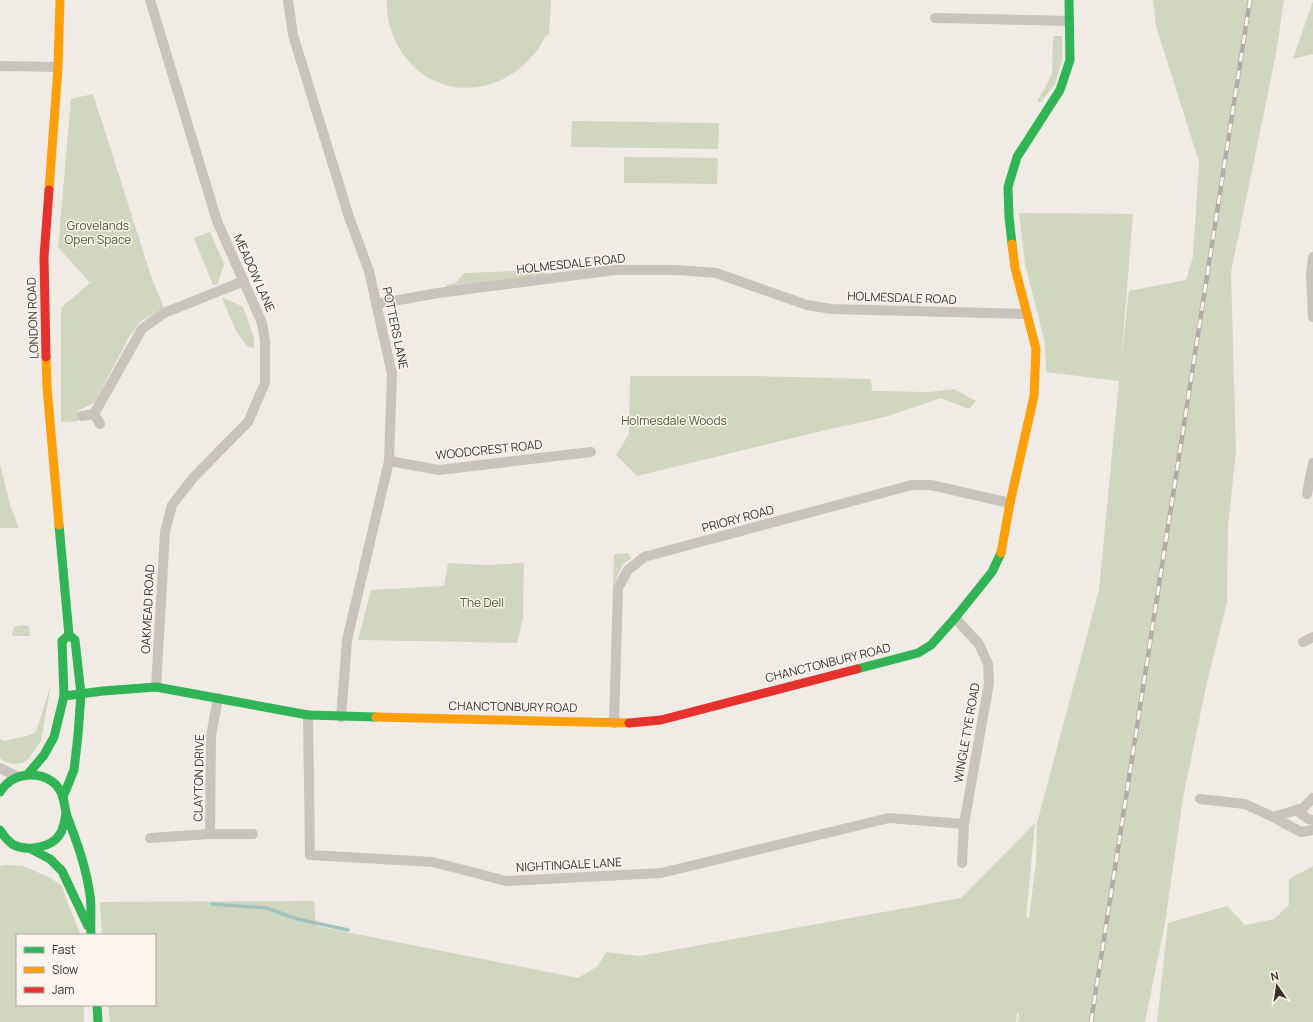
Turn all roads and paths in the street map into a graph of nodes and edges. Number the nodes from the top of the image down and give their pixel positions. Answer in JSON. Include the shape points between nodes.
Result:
{"nodes":[{"id":1,"x":60,"y":0,"type":"edge"},
{"id":2,"x":150,"y":0,"type":"edge"},
{"id":3,"x":288,"y":0,"type":"edge"},
{"id":4,"x":1069,"y":0,"type":"edge"},
{"id":5,"x":935,"y":18,"type":"dead end"},
{"id":6,"x":1069,"y":21,"type":"junction"},
{"id":7,"x":0,"y":66,"type":"edge"},
{"id":8,"x":58,"y":67,"type":"junction"},
{"id":9,"x":1313,"y":256,"type":"edge"},
{"id":10,"x":244,"y":281,"type":"junction"},
{"id":11,"x":376,"y":304,"type":"junction"},
{"id":12,"x":1027,"y":314,"type":"junction"},
{"id":13,"x":1313,"y":317,"type":"edge"},
{"id":14,"x":94,"y":414,"type":"junction"},
{"id":15,"x":82,"y":416,"type":"dead end"},
{"id":16,"x":100,"y":424,"type":"dead end"},
{"id":17,"x":592,"y":452,"type":"dead end"},
{"id":18,"x":389,"y":461,"type":"junction"},
{"id":19,"x":1313,"y":463,"type":"edge"},
{"id":20,"x":1307,"y":494,"type":"dead end"},
{"id":21,"x":1010,"y":503,"type":"junction"},
{"id":22,"x":165,"y":532,"type":"joint"},
{"id":23,"x":955,"y":618,"type":"junction"},
{"id":24,"x":69,"y":635,"type":"junction"},
{"id":25,"x":1313,"y":637,"type":"edge"},
{"id":26,"x":1303,"y":642,"type":"dead end"},
{"id":27,"x":156,"y":687,"type":"junction"},
{"id":28,"x":81,"y":694,"type":"junction"},
{"id":29,"x":64,"y":696,"type":"junction"},
{"id":30,"x":218,"y":698,"type":"junction"},
{"id":31,"x":308,"y":716,"type":"junction"},
{"id":32,"x":340,"y":717,"type":"junction"},
{"id":33,"x":614,"y":723,"type":"junction"},
{"id":34,"x":0,"y":768,"type":"edge"},
{"id":35,"x":28,"y":774,"type":"junction"},
{"id":36,"x":18,"y":777,"type":"junction"},
{"id":37,"x":0,"y":792,"type":"edge"},
{"id":38,"x":63,"y":797,"type":"junction"},
{"id":39,"x":1313,"y":798,"type":"edge"},
{"id":40,"x":1200,"y":799,"type":"dead end"},
{"id":41,"x":1296,"y":810,"type":"junction"},
{"id":42,"x":66,"y":813,"type":"junction"},
{"id":43,"x":1273,"y":817,"type":"junction"},
{"id":44,"x":1313,"y":820,"type":"edge"},
{"id":45,"x":964,"y":824,"type":"junction"},
{"id":46,"x":0,"y":830,"type":"edge"},
{"id":47,"x":1313,"y":830,"type":"edge"},
{"id":48,"x":210,"y":834,"type":"junction"},
{"id":49,"x":253,"y":834,"type":"dead end"},
{"id":50,"x":150,"y":838,"type":"dead end"},
{"id":51,"x":20,"y":848,"type":"junction"},
{"id":52,"x":31,"y":849,"type":"junction"},
{"id":53,"x":6,"y":850,"type":"dead end"},
{"id":54,"x":962,"y":863,"type":"dead end"},
{"id":55,"x":90,"y":932,"type":"edge"},
{"id":56,"x":97,"y":1006,"type":"edge"},
{"id":57,"x":98,"y":1022,"type":"edge"}],
"edges":[{"from":1,"to":8,"type":"street","name":"LONDON ROAD"},
{"from":2,"to":10,"type":"street","name":"MEADOW LANE","via":[[217,221]]},
{"from":3,"to":11,"type":"street","name":"POTTERS LANE","via":[[294,35],[349,217],[369,271]]},
{"from":4,"to":6,"type":"street","name":"CHANCTONBURY ROAD"},
{"from":5,"to":6,"type":"street"},
{"from":6,"to":12,"type":"street","name":"CHANCTONBURY ROAD","via":[[1070,60],[1060,90],[1017,157],[1008,187],[1015,268]]},
{"from":7,"to":8,"type":"street"},
{"from":8,"to":24,"type":"street","name":"LONDON ROAD","via":[[44,257],[48,387]]},
{"from":9,"to":13,"type":"street"},
{"from":10,"to":14,"type":"street","via":[[164,313],[142,329]]},
{"from":10,"to":22,"type":"street","name":"MEADOW LANE","via":[[262,323],[265,341],[265,383],[248,422],[193,478],[172,505]]},
{"from":11,"to":12,"type":"street","name":"HOLMESDALE ROAD","via":[[438,293],[614,270],[677,270],[716,273],[808,305],[832,309]]},
{"from":11,"to":18,"type":"street","name":"POTTERS LANE","via":[[392,374]]},
{"from":12,"to":21,"type":"street","name":"CHANCTONBURY ROAD","via":[[1036,349],[1035,386]]},
{"from":14,"to":15,"type":"street"},
{"from":14,"to":16,"type":"street"},
{"from":17,"to":18,"type":"street","name":"WOODCREST ROAD","via":[[439,470]]},
{"from":18,"to":32,"type":"street","name":"POTTERS LANE","via":[[346,640]]},
{"from":19,"to":20,"type":"street"},
{"from":21,"to":23,"type":"street","name":"CHANCTONBURY ROAD","via":[[1000,556],[992,572]]},
{"from":21,"to":33,"type":"street","name":"PRIORY ROAD","via":[[932,485],[912,485],[644,557],[628,570],[618,588]]},
{"from":22,"to":27,"type":"street","name":"OAKMEAD ROAD"},
{"from":23,"to":33,"type":"street","name":"CHANCTONBURY ROAD","via":[[931,645],[918,653],[661,720]]},
{"from":23,"to":45,"type":"street","name":"WINGLE TYE ROAD","via":[[979,644],[988,664],[989,683]]},
{"from":24,"to":28,"type":"street","name":"LONDON ROAD","via":[[74,640]]},
{"from":24,"to":29,"type":"street","name":"LONDON ROAD","via":[[62,641]]},
{"from":25,"to":26,"type":"street"},
{"from":27,"to":28,"type":"street","name":"CHANCTONBURY ROAD"},
{"from":27,"to":30,"type":"street","name":"CHANCTONBURY ROAD"},
{"from":28,"to":29,"type":"street","name":"CHANCTONBURY ROAD"},
{"from":28,"to":38,"type":"street","name":"LONDON ROAD","via":[[74,770]]},
{"from":29,"to":35,"type":"street","name":"LONDON ROAD","via":[[54,737],[44,755]]},
{"from":30,"to":31,"type":"street","name":"CHANCTONBURY ROAD"},
{"from":30,"to":48,"type":"street","name":"CLAYTON DRIVE","via":[[211,736]]},
{"from":31,"to":32,"type":"street","name":"CHANCTONBURY ROAD"},
{"from":31,"to":45,"type":"street","name":"NIGHTINGALE LANE","via":[[310,854],[433,862],[506,881],[661,873],[889,818]]},
{"from":32,"to":33,"type":"street","name":"CHANCTONBURY ROAD"},
{"from":34,"to":36,"type":"street"},
{"from":35,"to":36,"type":"street"},
{"from":35,"to":38,"type":"street","via":[[49,779],[58,787]]},
{"from":36,"to":37,"type":"street","via":[[10,781]]},
{"from":38,"to":42,"type":"street"},
{"from":39,"to":41,"type":"street","via":[[1303,808]]},
{"from":40,"to":43,"type":"street","via":[[1245,804]]},
{"from":41,"to":43,"type":"street"},
{"from":41,"to":44,"type":"street"},
{"from":42,"to":52,"type":"street","via":[[65,825],[58,836],[47,845]]},
{"from":42,"to":55,"type":"street","via":[[83,863],[90,896]]},
{"from":43,"to":47,"type":"street","via":[[1301,832]]},
{"from":45,"to":54,"type":"street","name":"WINGLE TYE ROAD"},
{"from":46,"to":51,"type":"street","via":[[9,842]]},
{"from":48,"to":49,"type":"street","name":"CLAYTON DRIVE"},
{"from":48,"to":50,"type":"street","name":"CLAYTON DRIVE"},
{"from":51,"to":52,"type":"street"},
{"from":51,"to":53,"type":"street"},
{"from":52,"to":55,"type":"street","via":[[50,859],[62,872]]},
{"from":56,"to":57,"type":"street"}]}
